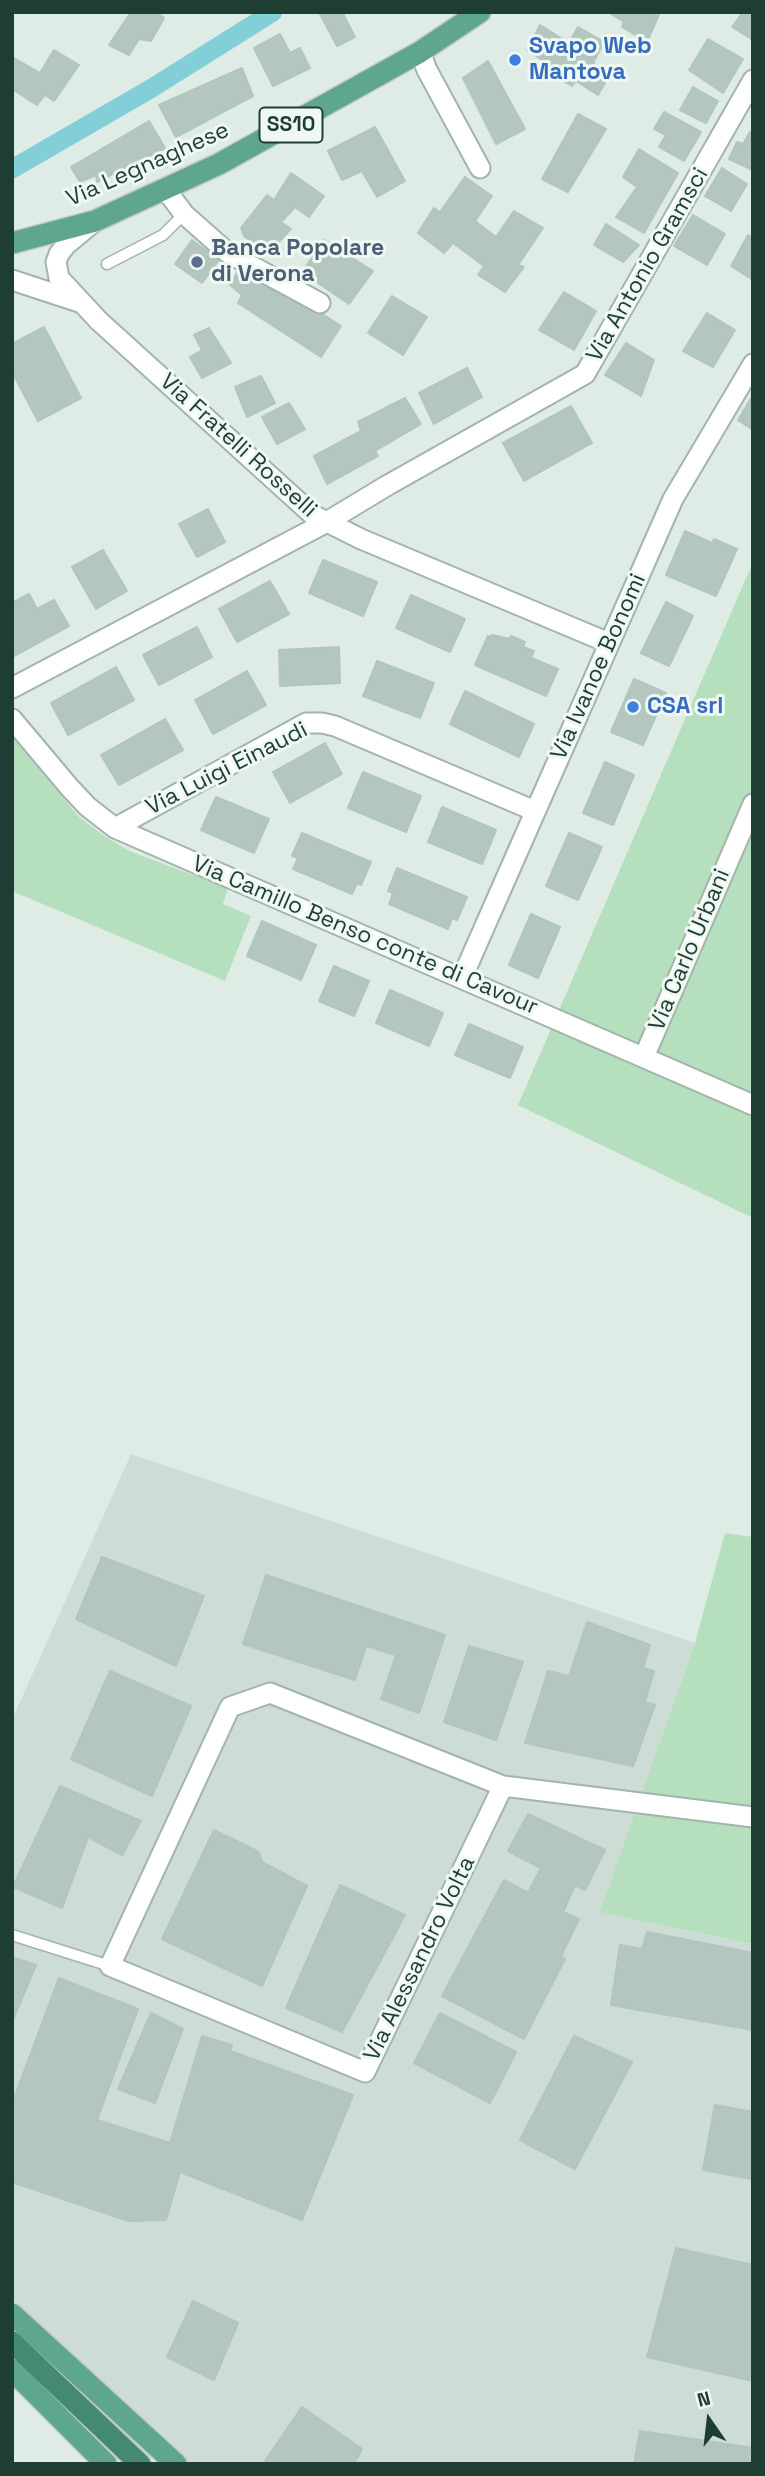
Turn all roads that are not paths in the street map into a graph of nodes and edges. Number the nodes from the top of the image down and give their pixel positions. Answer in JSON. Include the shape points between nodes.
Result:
{"nodes":[{"id":1,"x":480,"y":12,"type":"edge"},
{"id":2,"x":420,"y":52,"type":"junction"},
{"id":3,"x":753,"y":80,"type":"edge"},
{"id":4,"x":480,"y":167,"type":"dead end"},
{"id":5,"x":166,"y":190,"type":"junction"},
{"id":6,"x":184,"y":214,"type":"junction"},
{"id":7,"x":94,"y":221,"type":"junction"},
{"id":8,"x":12,"y":243,"type":"edge"},
{"id":9,"x":107,"y":264,"type":"dead end"},
{"id":10,"x":12,"y":280,"type":"edge"},
{"id":11,"x":80,"y":303,"type":"junction"},
{"id":12,"x":320,"y":303,"type":"dead end"},
{"id":13,"x":753,"y":364,"type":"edge"},
{"id":14,"x":364,"y":500,"type":"junction"},
{"id":15,"x":326,"y":523,"type":"junction"},
{"id":16,"x":360,"y":539,"type":"junction"},
{"id":17,"x":609,"y":643,"type":"junction"},
{"id":18,"x":12,"y":688,"type":"edge"},
{"id":19,"x":12,"y":719,"type":"edge"},
{"id":20,"x":753,"y":804,"type":"edge"},
{"id":21,"x":535,"y":811,"type":"junction"},
{"id":22,"x":115,"y":828,"type":"junction"},
{"id":23,"x":462,"y":978,"type":"junction"},
{"id":24,"x":644,"y":1057,"type":"junction"},
{"id":25,"x":753,"y":1105,"type":"edge"},
{"id":26,"x":503,"y":1786,"type":"junction"},
{"id":27,"x":753,"y":1817,"type":"edge"},
{"id":28,"x":12,"y":1936,"type":"edge"},
{"id":29,"x":110,"y":1966,"type":"junction"},
{"id":30,"x":12,"y":2314,"type":"edge"},
{"id":31,"x":12,"y":2342,"type":"edge"},
{"id":32,"x":12,"y":2370,"type":"edge"},
{"id":33,"x":106,"y":2464,"type":"edge"},
{"id":34,"x":140,"y":2464,"type":"edge"},
{"id":35,"x":176,"y":2464,"type":"edge"}],
"edges":[{"from":1,"to":2,"type":"main road","name":"Via Legnaghese","number":"SS10"},
{"from":2,"to":4,"type":"street"},
{"from":2,"to":5,"type":"main road","name":"Via Legnaghese","number":"SS10"},
{"from":3,"to":14,"type":"street","name":"Via Antonio Gramsci","via":[[585,374]]},
{"from":5,"to":6,"type":"street"},
{"from":5,"to":7,"type":"main road","name":"Via Legnaghese","number":"SS10"},
{"from":6,"to":9,"type":"lane","via":[[163,235]]},
{"from":6,"to":12,"type":"street","via":[[228,253]]},
{"from":7,"to":8,"type":"main road","name":"Via Legnaghese","number":"SS10"},
{"from":7,"to":11,"type":"street","name":"Via Fratelli Rosselli","via":[[66,245],[56,262],[59,278]]},
{"from":10,"to":11,"type":"street","name":"Via Fratelli Rosselli"},
{"from":11,"to":15,"type":"street","name":"Via Fratelli Rosselli"},
{"from":13,"to":17,"type":"street","name":"Via Ivanoe Bonomi","via":[[673,499]]},
{"from":14,"to":15,"type":"street","name":"Via Antonio Gramsci"},
{"from":14,"to":16,"type":"street"},
{"from":15,"to":16,"type":"street","name":"Via Fratelli Rosselli"},
{"from":15,"to":18,"type":"street","name":"Via Antonio Gramsci"},
{"from":16,"to":17,"type":"street","name":"Via Fratelli Rosselli"},
{"from":17,"to":21,"type":"street","name":"Via Ivanoe Bonomi"},
{"from":19,"to":22,"type":"street","name":"Via Camillo Benso conte di Cavour","via":[[70,788]]},
{"from":20,"to":24,"type":"street","name":"Via Carlo Urbani"},
{"from":21,"to":22,"type":"street","name":"Via Luigi Einaudi","via":[[335,726],[306,723]]},
{"from":21,"to":23,"type":"street","name":"Via Ivanoe Bonomi"},
{"from":22,"to":23,"type":"street","name":"Via Camillo Benso conte di Cavour"},
{"from":23,"to":24,"type":"street","name":"Via Camillo Benso conte di Cavour"},
{"from":24,"to":25,"type":"street","name":"Via Camillo Benso conte di Cavour"},
{"from":26,"to":27,"type":"street"},
{"from":26,"to":29,"type":"street","via":[[270,1693],[230,1707]]},
{"from":26,"to":29,"type":"street","name":"Via Alessandro Volta","via":[[365,2072]]},
{"from":28,"to":29,"type":"lane","name":"Via Alessandro Volta"},
{"from":30,"to":35,"type":"main road"},
{"from":31,"to":34,"type":"highway"},
{"from":32,"to":33,"type":"main road"}]}
